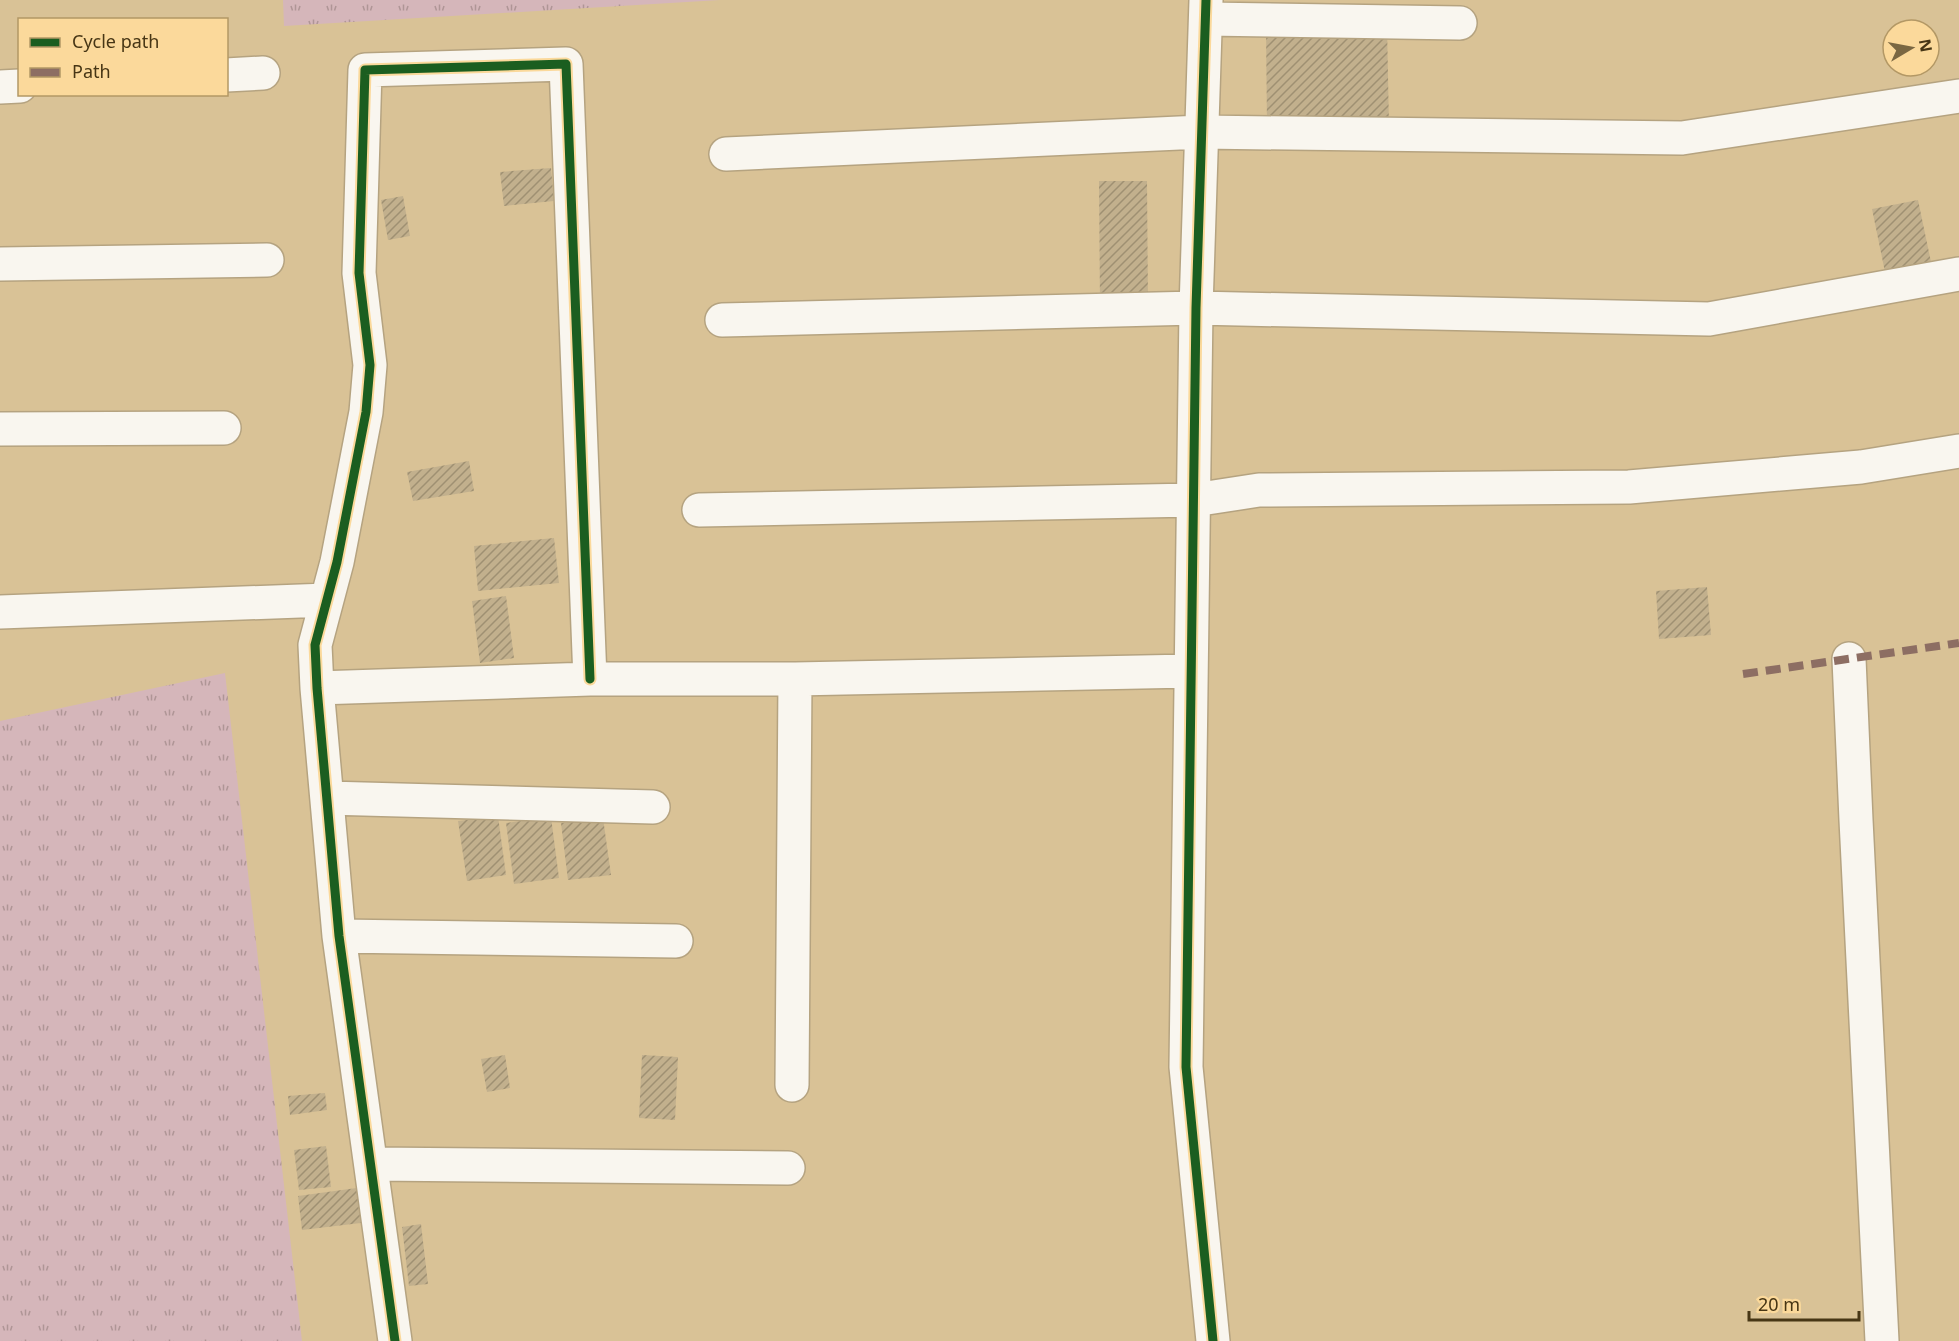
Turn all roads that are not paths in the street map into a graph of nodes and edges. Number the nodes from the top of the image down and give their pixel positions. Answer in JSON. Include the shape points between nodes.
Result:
{"nodes":[{"id":1,"x":1206,"y":10,"type":"edge"},
{"id":2,"x":1460,"y":23,"type":"dead end"},
{"id":3,"x":263,"y":73,"type":"dead end"},
{"id":4,"x":228,"y":75,"type":"edge"},
{"id":5,"x":18,"y":86,"type":"edge"},
{"id":6,"x":0,"y":87,"type":"edge"},
{"id":7,"x":1959,"y":96,"type":"edge"},
{"id":8,"x":1201,"y":132,"type":"junction"},
{"id":9,"x":726,"y":154,"type":"dead end"},
{"id":10,"x":267,"y":260,"type":"dead end"},
{"id":11,"x":0,"y":264,"type":"edge"},
{"id":12,"x":1959,"y":274,"type":"edge"},
{"id":13,"x":1196,"y":308,"type":"junction"},
{"id":14,"x":722,"y":320,"type":"dead end"},
{"id":15,"x":224,"y":428,"type":"dead end"},
{"id":16,"x":0,"y":429,"type":"edge"},
{"id":17,"x":1959,"y":451,"type":"edge"},
{"id":18,"x":1194,"y":500,"type":"junction"},
{"id":19,"x":699,"y":510,"type":"dead end"},
{"id":20,"x":327,"y":600,"type":"junction"},
{"id":21,"x":0,"y":612,"type":"edge"},
{"id":22,"x":1849,"y":658,"type":"dead end"},
{"id":23,"x":1191,"y":671,"type":"junction"},
{"id":24,"x":590,"y":679,"type":"junction"},
{"id":25,"x":795,"y":679,"type":"junction"},
{"id":26,"x":317,"y":688,"type":"junction"},
{"id":27,"x":327,"y":798,"type":"junction"},
{"id":28,"x":653,"y":807,"type":"dead end"},
{"id":29,"x":339,"y":936,"type":"junction"},
{"id":30,"x":676,"y":941,"type":"dead end"},
{"id":31,"x":792,"y":1085,"type":"dead end"},
{"id":32,"x":371,"y":1164,"type":"junction"},
{"id":33,"x":788,"y":1168,"type":"dead end"},
{"id":34,"x":395,"y":1341,"type":"edge"},
{"id":35,"x":1213,"y":1341,"type":"edge"},
{"id":36,"x":1882,"y":1341,"type":"edge"}],
"edges":[{"from":1,"to":2,"type":"street"},
{"from":1,"to":8,"type":"street"},
{"from":3,"to":4,"type":"street"},
{"from":5,"to":6,"type":"street"},
{"from":7,"to":8,"type":"street","via":[[1682,138]]},
{"from":8,"to":9,"type":"street"},
{"from":8,"to":13,"type":"street"},
{"from":10,"to":11,"type":"street"},
{"from":12,"to":13,"type":"street","via":[[1708,319]]},
{"from":13,"to":14,"type":"street"},
{"from":13,"to":18,"type":"street"},
{"from":15,"to":16,"type":"street"},
{"from":17,"to":18,"type":"street","via":[[1861,467],[1629,487],[1259,490]]},
{"from":18,"to":19,"type":"street"},
{"from":18,"to":23,"type":"street"},
{"from":20,"to":21,"type":"street"},
{"from":20,"to":24,"type":"street","via":[[364,424],[370,365],[359,273],[365,70],[566,64]]},
{"from":20,"to":26,"type":"street","via":[[315,645]]},
{"from":22,"to":36,"type":"street"},
{"from":23,"to":25,"type":"street"},
{"from":23,"to":35,"type":"street","via":[[1186,1067]]},
{"from":24,"to":25,"type":"street"},
{"from":24,"to":26,"type":"street"},
{"from":25,"to":31,"type":"street"},
{"from":26,"to":27,"type":"street"},
{"from":27,"to":28,"type":"street"},
{"from":27,"to":29,"type":"street"},
{"from":29,"to":30,"type":"street"},
{"from":29,"to":32,"type":"street"},
{"from":32,"to":33,"type":"street"},
{"from":32,"to":34,"type":"street"}]}
